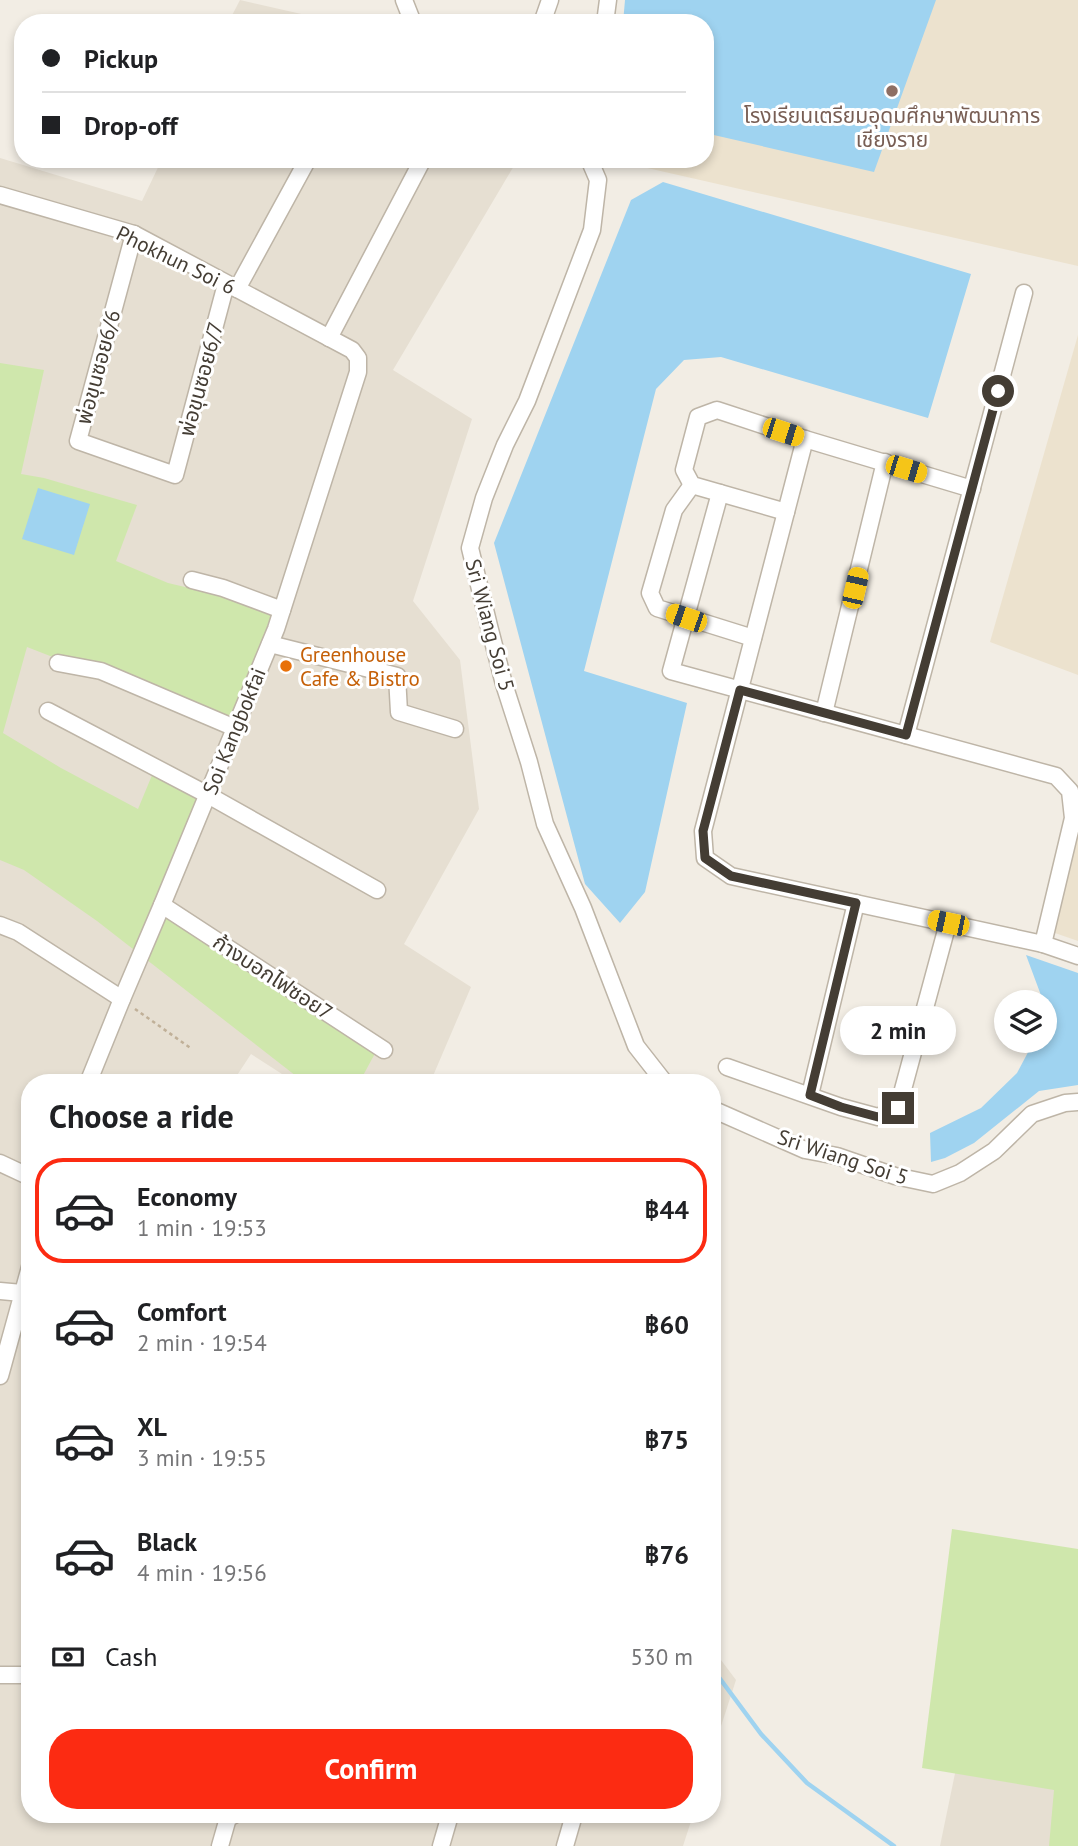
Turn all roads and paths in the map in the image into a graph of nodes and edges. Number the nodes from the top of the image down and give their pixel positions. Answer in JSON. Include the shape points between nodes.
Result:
{"nodes":[{"id":1,"x":303,"y":168,"type":"edge"},
{"id":2,"x":416,"y":168,"type":"edge"},
{"id":3,"x":593,"y":168,"type":"edge"},
{"id":4,"x":0,"y":195,"type":"edge"},
{"id":5,"x":134,"y":234,"type":"junction"},
{"id":6,"x":232,"y":287,"type":"junction"},
{"id":7,"x":1024,"y":293,"type":"dead end"},
{"id":8,"x":329,"y":338,"type":"junction"},
{"id":9,"x":344,"y":346,"type":"joint"},
{"id":10,"x":805,"y":439,"type":"junction"},
{"id":11,"x":885,"y":462,"type":"junction"},
{"id":12,"x":175,"y":475,"type":"joint"},
{"id":13,"x":692,"y":485,"type":"junction"},
{"id":14,"x":972,"y":489,"type":"junction"},
{"id":15,"x":720,"y":493,"type":"junction"},
{"id":16,"x":786,"y":512,"type":"junction"},
{"id":17,"x":192,"y":580,"type":"dead end"},
{"id":18,"x":282,"y":610,"type":"junction"},
{"id":19,"x":686,"y":618,"type":"junction"},
{"id":20,"x":753,"y":638,"type":"junction"},
{"id":21,"x":270,"y":643,"type":"junction"},
{"id":22,"x":58,"y":663,"type":"dead end"},
{"id":23,"x":740,"y":690,"type":"junction"},
{"id":24,"x":48,"y":711,"type":"dead end"},
{"id":25,"x":824,"y":713,"type":"junction"},
{"id":26,"x":235,"y":729,"type":"junction"},
{"id":27,"x":456,"y":729,"type":"dead end"},
{"id":28,"x":906,"y":735,"type":"junction"},
{"id":29,"x":208,"y":795,"type":"junction"},
{"id":30,"x":377,"y":890,"type":"dead end"},
{"id":31,"x":856,"y":903,"type":"junction"},
{"id":32,"x":162,"y":905,"type":"junction"},
{"id":33,"x":948,"y":923,"type":"junction"},
{"id":34,"x":0,"y":925,"type":"edge"},
{"id":35,"x":1043,"y":944,"type":"junction"},
{"id":36,"x":1078,"y":956,"type":"edge"},
{"id":37,"x":122,"y":999,"type":"junction"},
{"id":38,"x":192,"y":1049,"type":"dead end"},
{"id":39,"x":384,"y":1049,"type":"dead end"},
{"id":40,"x":727,"y":1067,"type":"dead end"},
{"id":41,"x":92,"y":1074,"type":"edge"},
{"id":42,"x":658,"y":1074,"type":"edge"},
{"id":43,"x":810,"y":1095,"type":"junction"},
{"id":44,"x":1078,"y":1102,"type":"edge"},
{"id":45,"x":721,"y":1113,"type":"edge"},
{"id":46,"x":0,"y":1163,"type":"edge"},
{"id":47,"x":21,"y":1173,"type":"edge"},
{"id":48,"x":0,"y":1290,"type":"edge"},
{"id":49,"x":21,"y":1293,"type":"edge"},
{"id":50,"x":21,"y":1297,"type":"edge"},
{"id":51,"x":0,"y":1376,"type":"edge"},
{"id":52,"x":0,"y":1675,"type":"edge"},
{"id":53,"x":21,"y":1675,"type":"edge"},
{"id":54,"x":227,"y":1823,"type":"edge"},
{"id":55,"x":447,"y":1823,"type":"edge"},
{"id":56,"x":571,"y":1823,"type":"edge"},
{"id":57,"x":220,"y":1846,"type":"edge"},
{"id":58,"x":442,"y":1846,"type":"edge"},
{"id":59,"x":565,"y":1846,"type":"edge"}],
"edges":[{"from":1,"to":6,"type":"street","name":"พ่อขุนซอย6/7"},
{"from":2,"to":8,"type":"street"},
{"from":3,"to":42,"type":"street","name":"Sri Wiang Soi 5","via":[[598,180],[592,230],[527,401],[484,498],[470,548],[545,824],[636,1046]]},
{"from":4,"to":5,"type":"street","name":"Phokhun Soi 6"},
{"from":5,"to":6,"type":"street","name":"Phokhun Soi 6"},
{"from":5,"to":12,"type":"street","name":"พ่อขุนซอย6/6","via":[[78,441]]},
{"from":6,"to":8,"type":"street","name":"Phokhun Soi 6"},
{"from":6,"to":12,"type":"street","name":"พ่อขุนซอย6/7"},
{"from":7,"to":14,"type":"street"},
{"from":8,"to":9,"type":"street","name":"Phokhun Soi 6"},
{"from":9,"to":18,"type":"street","name":"Soi Kangbokfai","via":[[358,358],[358,372]]},
{"from":10,"to":11,"type":"street"},
{"from":10,"to":13,"type":"street","via":[[717,410],[698,416],[684,470]]},
{"from":10,"to":16,"type":"street"},
{"from":11,"to":14,"type":"street"},
{"from":11,"to":25,"type":"street"},
{"from":13,"to":15,"type":"street"},
{"from":13,"to":19,"type":"street","via":[[674,510],[650,593],[657,608]]},
{"from":14,"to":28,"type":"street"},
{"from":15,"to":16,"type":"street"},
{"from":15,"to":19,"type":"street"},
{"from":16,"to":20,"type":"street"},
{"from":17,"to":18,"type":"street"},
{"from":18,"to":21,"type":"street","name":"Soi Kangbokfai"},
{"from":19,"to":20,"type":"street"},
{"from":19,"to":23,"type":"street","via":[[671,671]]},
{"from":20,"to":23,"type":"street"},
{"from":21,"to":26,"type":"street","name":"Soi Kangbokfai"},
{"from":21,"to":27,"type":"street","via":[[397,676],[399,712]]},
{"from":22,"to":26,"type":"street","via":[[101,671]]},
{"from":23,"to":25,"type":"street"},
{"from":23,"to":31,"type":"street","via":[[703,831],[705,858],[731,876]]},
{"from":24,"to":29,"type":"street"},
{"from":25,"to":28,"type":"street"},
{"from":26,"to":29,"type":"street","name":"Soi Kangbokfai"},
{"from":28,"to":35,"type":"street","via":[[1056,776],[1070,791],[1073,818]]},
{"from":29,"to":30,"type":"street"},
{"from":29,"to":32,"type":"street","name":"Soi Kangbokfai"},
{"from":31,"to":33,"type":"street"},
{"from":31,"to":43,"type":"street"},
{"from":32,"to":37,"type":"street","name":"Soi Kangbokfai"},
{"from":32,"to":39,"type":"street","name":"ก้างบอกไฟซอย7"},
{"from":33,"to":35,"type":"street"},
{"from":33,"to":43,"type":"street","via":[[898,1108],[878,1117]]},
{"from":34,"to":37,"type":"street"},
{"from":35,"to":36,"type":"street"},
{"from":37,"to":38,"type":"path"},
{"from":37,"to":41,"type":"street","name":"Soi Kangbokfai"},
{"from":40,"to":43,"type":"street"},
{"from":44,"to":45,"type":"street","name":"Sri Wiang Soi 5","via":[[1032,1114],[994,1151],[933,1184],[805,1150]]},
{"from":46,"to":47,"type":"street"},
{"from":48,"to":49,"type":"street"},
{"from":50,"to":51,"type":"street"},
{"from":52,"to":53,"type":"street"},
{"from":54,"to":57,"type":"street"},
{"from":55,"to":58,"type":"street"},
{"from":56,"to":59,"type":"street"}]}
